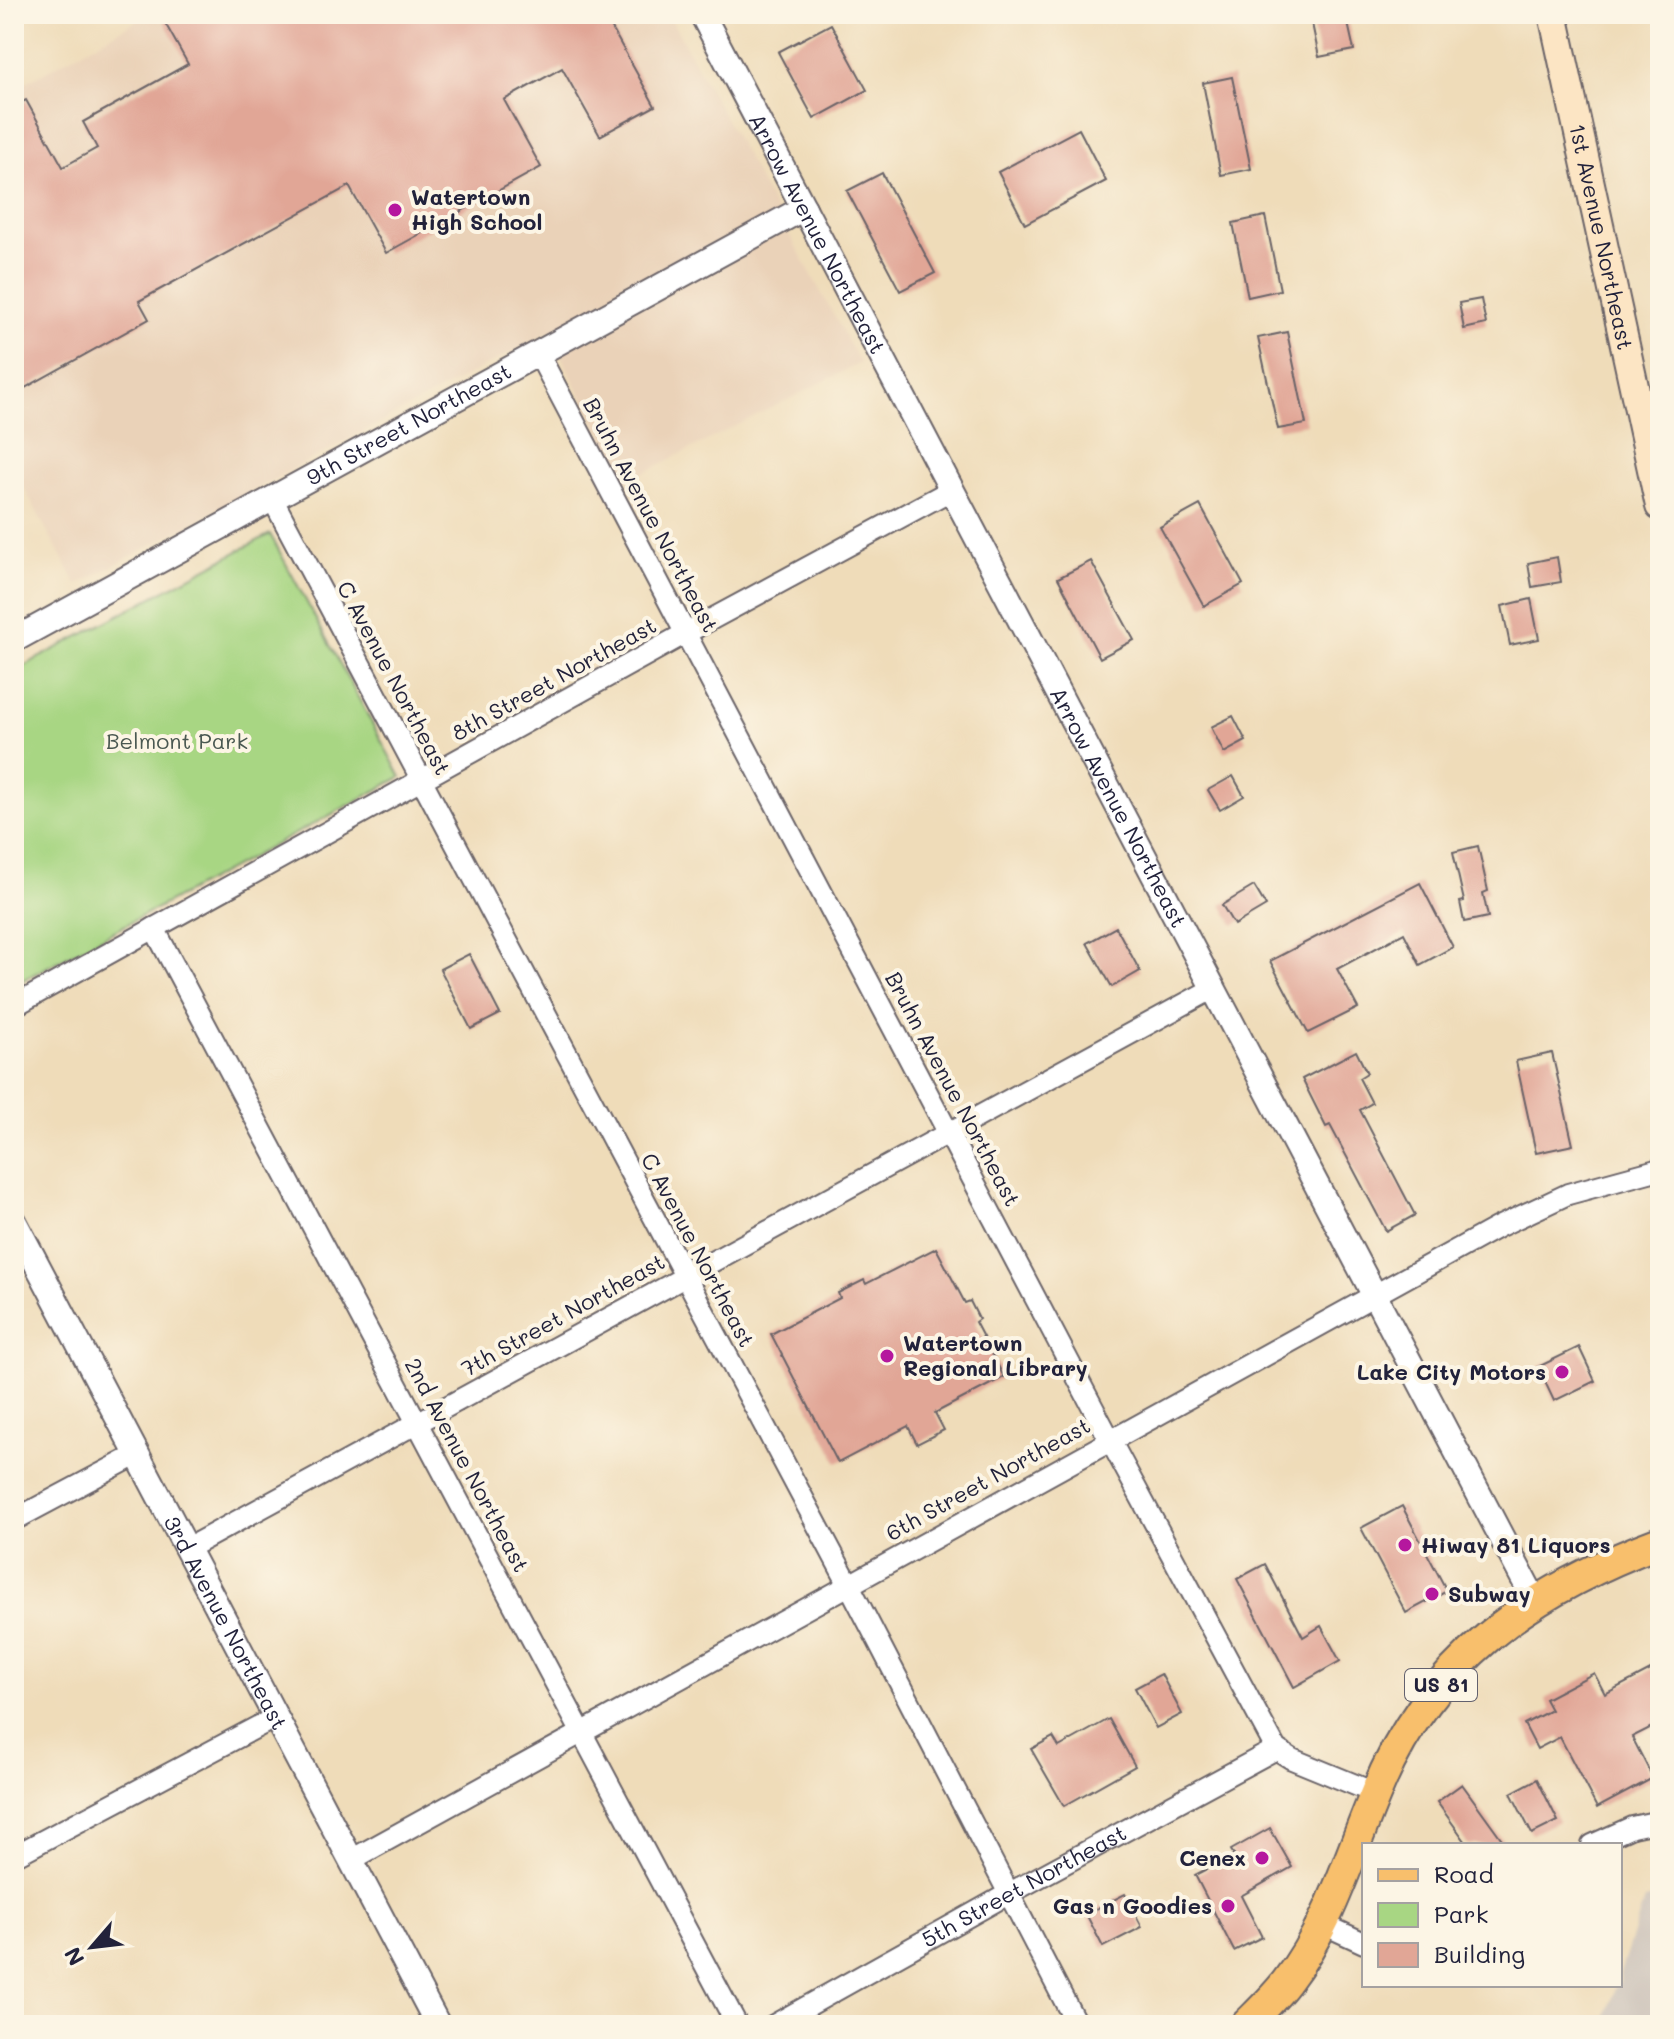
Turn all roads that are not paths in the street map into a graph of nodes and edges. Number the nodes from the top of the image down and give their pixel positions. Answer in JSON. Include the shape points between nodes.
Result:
{"nodes":[{"id":1,"x":702,"y":14,"type":"edge"},
{"id":2,"x":1553,"y":14,"type":"edge"},
{"id":3,"x":804,"y":208,"type":"junction"},
{"id":4,"x":538,"y":353,"type":"junction"},
{"id":5,"x":951,"y":490,"type":"junction"},
{"id":6,"x":273,"y":500,"type":"junction"},
{"id":7,"x":1660,"y":506,"type":"edge"},
{"id":8,"x":686,"y":633,"type":"junction"},
{"id":9,"x":14,"y":640,"type":"edge"},
{"id":10,"x":421,"y":780,"type":"junction"},
{"id":11,"x":154,"y":928,"type":"junction"},
{"id":12,"x":1214,"y":988,"type":"junction"},
{"id":13,"x":14,"y":1006,"type":"edge"},
{"id":14,"x":948,"y":1132,"type":"junction"},
{"id":15,"x":1660,"y":1169,"type":"edge"},
{"id":16,"x":14,"y":1221,"type":"edge"},
{"id":17,"x":685,"y":1276,"type":"junction"},
{"id":18,"x":1375,"y":1293,"type":"junction"},
{"id":19,"x":417,"y":1421,"type":"junction"},
{"id":20,"x":1110,"y":1440,"type":"junction"},
{"id":21,"x":138,"y":1454,"type":"junction"},
{"id":22,"x":14,"y":1520,"type":"edge"},
{"id":23,"x":1660,"y":1542,"type":"edge"},
{"id":24,"x":188,"y":1548,"type":"junction"},
{"id":25,"x":848,"y":1583,"type":"junction"},
{"id":26,"x":1535,"y":1601,"type":"junction"},
{"id":27,"x":276,"y":1717,"type":"junction"},
{"id":28,"x":582,"y":1733,"type":"junction"},
{"id":29,"x":1276,"y":1749,"type":"junction"},
{"id":30,"x":1375,"y":1793,"type":"junction"},
{"id":31,"x":1660,"y":1821,"type":"edge"},
{"id":32,"x":1596,"y":1843,"type":"edge"},
{"id":33,"x":14,"y":1856,"type":"edge"},
{"id":34,"x":351,"y":1860,"type":"junction"},
{"id":35,"x":1008,"y":1894,"type":"junction"},
{"id":36,"x":1323,"y":1924,"type":"junction"},
{"id":37,"x":1362,"y":1942,"type":"edge"},
{"id":38,"x":438,"y":2025,"type":"edge"},
{"id":39,"x":737,"y":2025,"type":"edge"},
{"id":40,"x":774,"y":2025,"type":"edge"},
{"id":41,"x":1077,"y":2025,"type":"edge"},
{"id":42,"x":1246,"y":2025,"type":"edge"}],
"edges":[{"from":1,"to":3,"type":"street","name":"Arrow Avenue Northeast"},
{"from":2,"to":7,"type":"main road","name":"1st Avenue Northeast"},
{"from":3,"to":4,"type":"street","name":"9th Street Northeast"},
{"from":3,"to":5,"type":"street","name":"Arrow Avenue Northeast"},
{"from":4,"to":6,"type":"street","name":"9th Street Northeast"},
{"from":4,"to":8,"type":"street","name":"Bruhn Avenue Northeast"},
{"from":5,"to":8,"type":"street","name":"8th Street Northeast"},
{"from":5,"to":12,"type":"street","name":"Arrow Avenue Northeast"},
{"from":6,"to":9,"type":"street","name":"9th Street Northeast"},
{"from":6,"to":10,"type":"street","name":"C Avenue Northeast"},
{"from":8,"to":10,"type":"street","name":"8th Street Northeast"},
{"from":8,"to":14,"type":"street","name":"Bruhn Avenue Northeast"},
{"from":10,"to":11,"type":"street","name":"8th Street Northeast"},
{"from":10,"to":17,"type":"street","name":"C Avenue Northeast"},
{"from":11,"to":13,"type":"street","name":"8th Street Northeast"},
{"from":11,"to":19,"type":"street","name":"2nd Avenue Northeast"},
{"from":12,"to":14,"type":"street","name":"7th Street Northeast"},
{"from":12,"to":18,"type":"street","name":"Arrow Avenue Northeast"},
{"from":14,"to":17,"type":"street","name":"7th Street Northeast"},
{"from":14,"to":20,"type":"street","name":"Bruhn Avenue Northeast"},
{"from":15,"to":18,"type":"street","name":"6th Street Northeast","via":[[1602,1183],[1530,1211]]},
{"from":16,"to":21,"type":"street","name":"3rd Avenue Northeast"},
{"from":17,"to":19,"type":"street","name":"7th Street Northeast"},
{"from":17,"to":25,"type":"street","name":"C Avenue Northeast"},
{"from":18,"to":20,"type":"street","name":"6th Street Northeast"},
{"from":18,"to":26,"type":"street","name":"Arrow Avenue Northeast"},
{"from":19,"to":24,"type":"street","name":"7th Street Northeast"},
{"from":19,"to":28,"type":"street","name":"2nd Avenue Northeast"},
{"from":20,"to":25,"type":"street","name":"6th Street Northeast"},
{"from":20,"to":29,"type":"street","name":"Bruhn Avenue Northeast"},
{"from":21,"to":22,"type":"street"},
{"from":21,"to":24,"type":"street","name":"3rd Avenue Northeast"},
{"from":23,"to":26,"type":"main road","number":"US 81"},
{"from":24,"to":27,"type":"street","name":"3rd Avenue Northeast"},
{"from":25,"to":28,"type":"street","name":"6th Street Northeast"},
{"from":25,"to":35,"type":"street","name":"C Avenue Northeast"},
{"from":26,"to":30,"type":"main road","number":"US 81","via":[[1488,1635],[1442,1684],[1404,1738]]},
{"from":27,"to":33,"type":"street"},
{"from":27,"to":34,"type":"street","name":"3rd Avenue Northeast"},
{"from":28,"to":34,"type":"street","name":"6th Street Northeast"},
{"from":28,"to":39,"type":"street","name":"2nd Avenue Northeast"},
{"from":29,"to":30,"type":"street"},
{"from":29,"to":35,"type":"street","name":"5th Street Northeast"},
{"from":30,"to":36,"type":"main road","number":"US 81"},
{"from":31,"to":32,"type":"street"},
{"from":34,"to":38,"type":"street","name":"3rd Avenue Northeast"},
{"from":35,"to":40,"type":"street","name":"5th Street Northeast"},
{"from":35,"to":41,"type":"street","name":"C Avenue Northeast"},
{"from":36,"to":37,"type":"street"},
{"from":36,"to":42,"type":"main road","number":"US 81","via":[[1286,1983]]}]}
